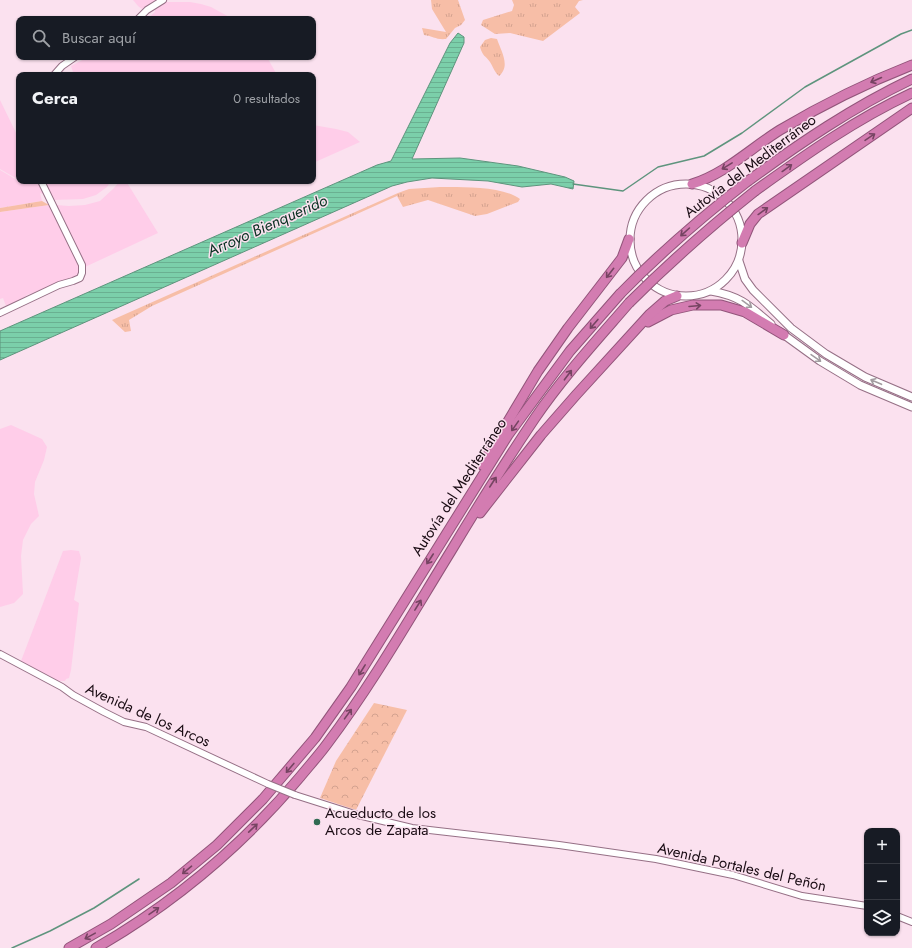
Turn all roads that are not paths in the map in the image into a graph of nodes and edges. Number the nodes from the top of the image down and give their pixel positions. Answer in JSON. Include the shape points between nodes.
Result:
{"nodes":[{"id":1,"x":163,"y":0,"type":"edge"},
{"id":2,"x":141,"y":16,"type":"edge"},
{"id":3,"x":71,"y":60,"type":"edge"},
{"id":4,"x":912,"y":65,"type":"edge"},
{"id":5,"x":57,"y":72,"type":"edge"},
{"id":6,"x":912,"y":79,"type":"edge"},
{"id":7,"x":912,"y":93,"type":"edge"},
{"id":8,"x":912,"y":108,"type":"edge"},
{"id":9,"x":42,"y":184,"type":"edge"},
{"id":10,"x":692,"y":184,"type":"junction"},
{"id":11,"x":629,"y":239,"type":"junction"},
{"id":12,"x":742,"y":243,"type":"junction"},
{"id":13,"x":739,"y":261,"type":"junction"},
{"id":14,"x":711,"y":292,"type":"junction"},
{"id":15,"x":677,"y":296,"type":"junction"},
{"id":16,"x":0,"y":313,"type":"edge"},
{"id":17,"x":784,"y":335,"type":"junction"},
{"id":18,"x":629,"y":337,"type":"junction"},
{"id":19,"x":912,"y":397,"type":"edge"},
{"id":20,"x":912,"y":407,"type":"edge"},
{"id":21,"x":439,"y":545,"type":"junction"},
{"id":22,"x":450,"y":552,"type":"junction"},
{"id":23,"x":0,"y":654,"type":"edge"},
{"id":24,"x":295,"y":795,"type":"joint"},
{"id":25,"x":864,"y":906,"type":"edge"},
{"id":26,"x":900,"y":917,"type":"edge"},
{"id":27,"x":912,"y":922,"type":"edge"},
{"id":28,"x":69,"y":948,"type":"edge"},
{"id":29,"x":96,"y":948,"type":"edge"}],
"edges":[{"from":1,"to":2,"type":"street"},
{"from":3,"to":5,"type":"street"},
{"from":4,"to":10,"type":"highway","one_way":true,"via":[[839,98],[780,130],[704,180]]},
{"from":6,"to":21,"type":"highway","name":"Autovía del Mediterráneo","one_way":true,"bridge":true,"via":[[846,114],[790,150],[705,214],[648,265],[570,351],[528,406]]},
{"from":22,"to":7,"type":"highway","name":"Autovía del Mediterráneo","one_way":true,"bridge":true,"via":[[537,416],[579,360],[629,303],[714,224],[755,191],[851,126]]},
{"from":12,"to":8,"type":"highway","one_way":true,"via":[[750,224],[758,214]]},
{"from":9,"to":16,"type":"street","via":[[82,266],[82,273],[80,278],[73,282],[59,285]]},
{"from":10,"to":11,"type":"main road","via":[[676,184],[661,189],[648,198],[638,210]]},
{"from":10,"to":12,"type":"main road","via":[[707,187],[721,195],[732,206],[739,220]]},
{"from":11,"to":15,"type":"main road","via":[[631,255],[638,270],[648,282],[662,291]]},
{"from":11,"to":21,"type":"highway","one_way":true,"via":[[622,258],[538,370],[473,480]]},
{"from":12,"to":13,"type":"main road"},
{"from":13,"to":14,"type":"main road","via":[[726,281]]},
{"from":19,"to":13,"type":"main road","one_way":true,"via":[[866,377],[826,354],[792,328],[753,290],[745,279]]},
{"from":14,"to":15,"type":"main road","via":[[689,297]]},
{"from":14,"to":17,"type":"main road","one_way":true,"via":[[739,299]]},
{"from":15,"to":18,"type":"highway","via":[[665,301]]},
{"from":18,"to":17,"type":"highway","one_way":true,"via":[[651,320],[671,310],[693,305],[721,305],[745,312]]},
{"from":17,"to":20,"type":"main road","one_way":true,"via":[[860,385]]},
{"from":18,"to":22,"type":"highway","via":[[541,435]]},
{"from":21,"to":28,"type":"highway","name":"Autovía del Mediterráneo","one_way":true,"via":[[351,687],[315,738],[263,799],[217,845],[171,883],[111,924]]},
{"from":29,"to":22,"type":"highway","name":"Autovía del Mediterráneo","one_way":true,"via":[[180,892],[225,856],[273,808],[326,746],[363,694]]},
{"from":23,"to":24,"type":"street","name":"Avenida de los Arcos","bridge":true,"via":[[124,722],[146,727]]},
{"from":24,"to":25,"type":"street","name":"Avenida Portales del Peñón","via":[[358,815],[412,828],[656,859],[714,870],[802,896]]},
{"from":26,"to":27,"type":"street"}]}
